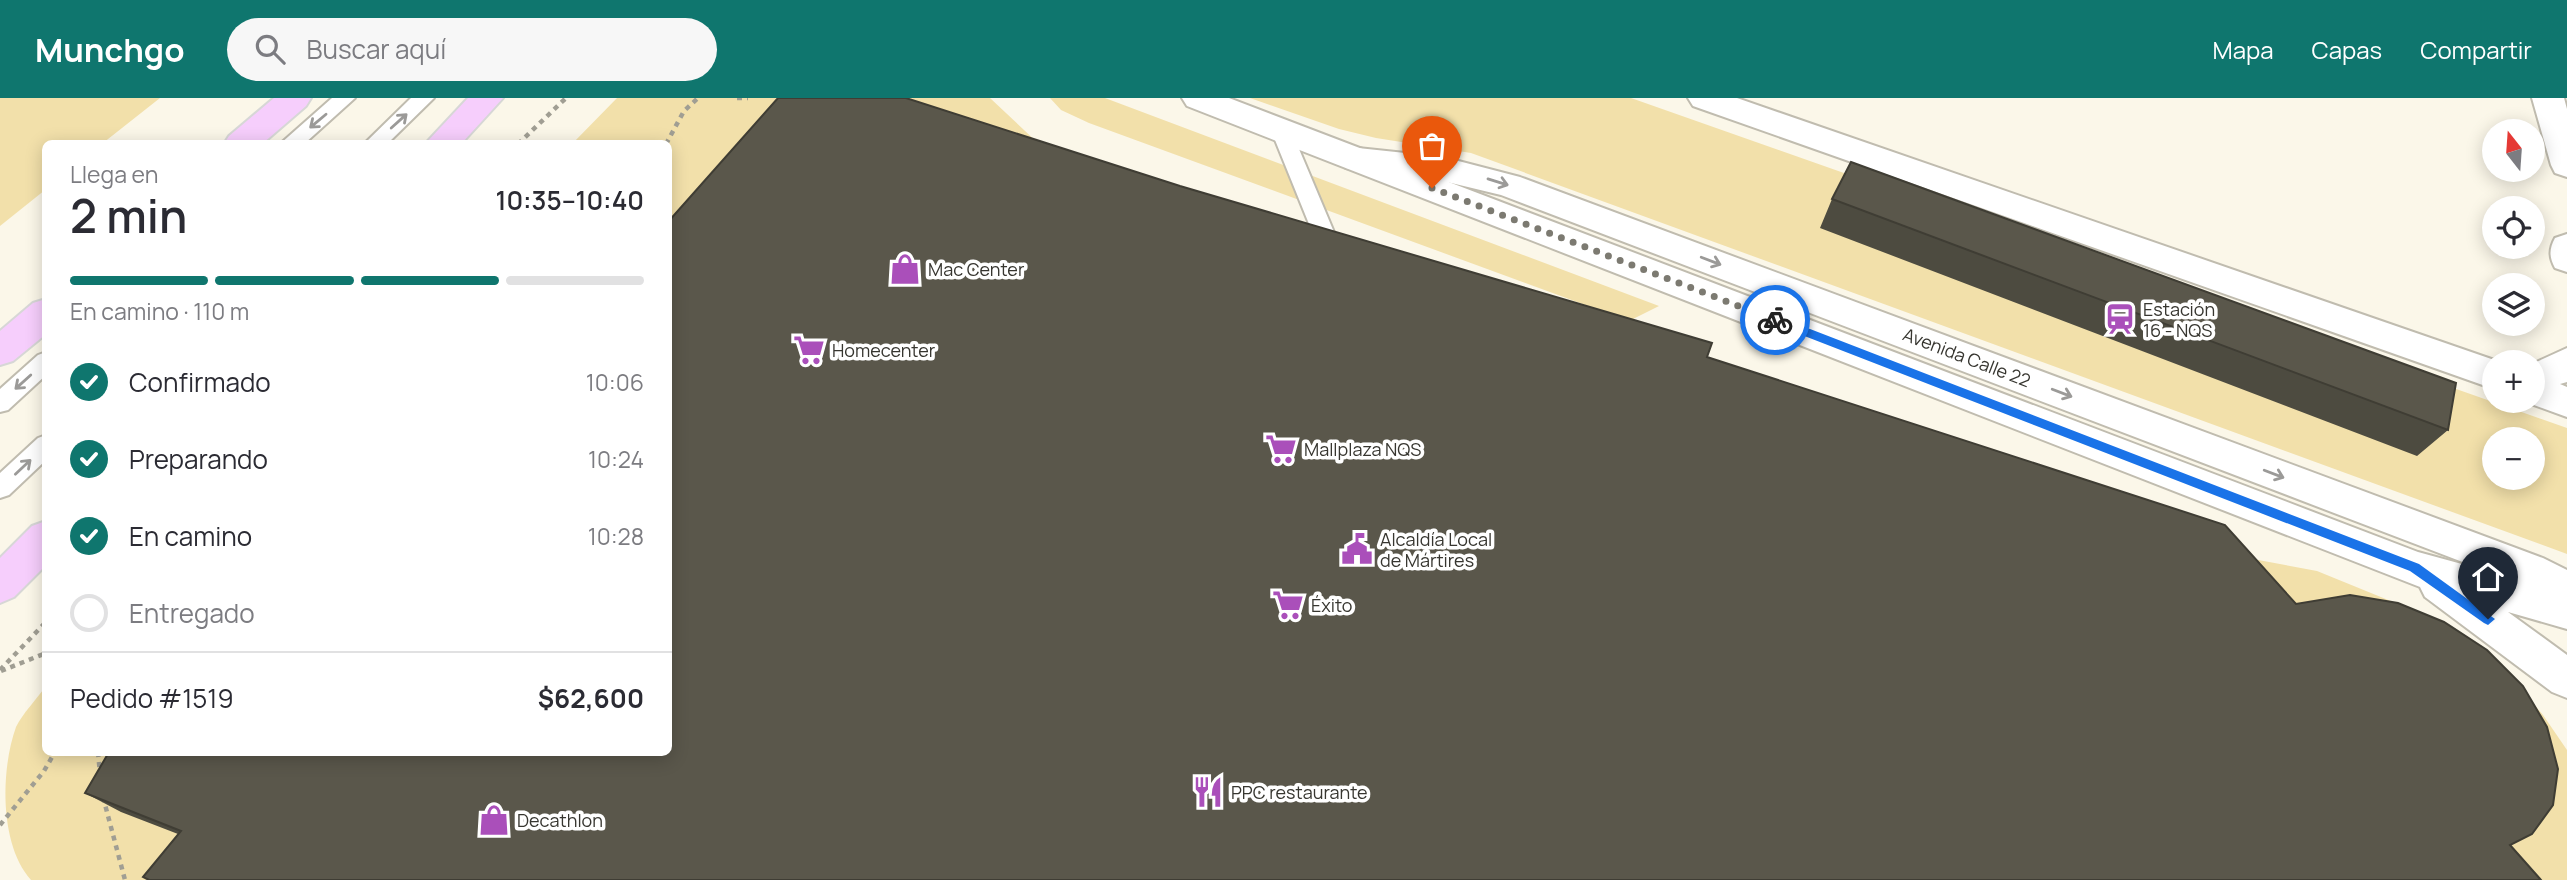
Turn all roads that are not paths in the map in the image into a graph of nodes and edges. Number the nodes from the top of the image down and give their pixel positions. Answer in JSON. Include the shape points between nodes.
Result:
{"nodes":[{"id":1,"x":295,"y":98,"type":"edge"},
{"id":2,"x":345,"y":98,"type":"edge"},
{"id":3,"x":424,"y":98,"type":"edge"},
{"id":4,"x":487,"y":98,"type":"edge"},
{"id":5,"x":1198,"y":98,"type":"edge"},
{"id":6,"x":1704,"y":98,"type":"edge"},
{"id":7,"x":2548,"y":98,"type":"edge"},
{"id":8,"x":1281,"y":130,"type":"junction"},
{"id":9,"x":245,"y":140,"type":"edge"},
{"id":10,"x":295,"y":140,"type":"edge"},
{"id":11,"x":378,"y":140,"type":"edge"},
{"id":12,"x":445,"y":140,"type":"edge"},
{"id":13,"x":1358,"y":160,"type":"junction"},
{"id":14,"x":2567,"y":165,"type":"edge"},
{"id":15,"x":2567,"y":247,"type":"edge"},
{"id":16,"x":2567,"y":259,"type":"edge"},
{"id":17,"x":1335,"y":260,"type":"edge"},
{"id":18,"x":42,"y":316,"type":"edge"},
{"id":19,"x":42,"y":316,"type":"edge"},
{"id":20,"x":0,"y":345,"type":"edge"},
{"id":21,"x":0,"y":351,"type":"edge"},
{"id":22,"x":2567,"y":362,"type":"edge"},
{"id":23,"x":42,"y":365,"type":"edge"},
{"id":24,"x":2482,"y":371,"type":"edge"},
{"id":25,"x":2545,"y":375,"type":"edge"},
{"id":26,"x":2545,"y":394,"type":"edge"},
{"id":27,"x":0,"y":402,"type":"edge"},
{"id":28,"x":2567,"y":402,"type":"edge"},
{"id":29,"x":42,"y":449,"type":"edge"},
{"id":30,"x":0,"y":488,"type":"edge"},
{"id":31,"x":42,"y":521,"type":"edge"},
{"id":32,"x":42,"y":542,"type":"edge"},
{"id":33,"x":0,"y":556,"type":"edge"},
{"id":34,"x":2415,"y":568,"type":"junction"},
{"id":35,"x":0,"y":585,"type":"edge"},
{"id":36,"x":2567,"y":589,"type":"edge"},
{"id":37,"x":2567,"y":611,"type":"edge"},
{"id":38,"x":2567,"y":679,"type":"edge"}],
"edges":[{"from":1,"to":9,"type":"highway"},
{"from":2,"to":10,"type":"lane","one_way":true},
{"from":11,"to":3,"type":"lane","one_way":true},
{"from":4,"to":12,"type":"highway"},
{"from":5,"to":8,"type":"street","name":"Avenida Calle 22"},
{"from":6,"to":24,"type":"street"},
{"from":7,"to":14,"type":"street"},
{"from":8,"to":13,"type":"street","name":"Avenida Calle 22"},
{"from":8,"to":17,"type":"lane"},
{"from":13,"to":34,"type":"street","name":"Avenida Calle 22"},
{"from":13,"to":36,"type":"street","name":"Avenida Calle 22","one_way":true,"via":[[1443,169],[1508,185],[2516,565]]},
{"from":15,"to":16,"type":"street"},
{"from":18,"to":20,"type":"highway"},
{"from":19,"to":21,"type":"highway"},
{"from":22,"to":25,"type":"street"},
{"from":23,"to":27,"type":"lane","one_way":true},
{"from":26,"to":28,"type":"street"},
{"from":30,"to":29,"type":"lane","one_way":true},
{"from":31,"to":33,"type":"highway"},
{"from":32,"to":35,"type":"highway"},
{"from":34,"to":37,"type":"street","name":"Avenida Calle 22"},
{"from":34,"to":38,"type":"street"}]}
